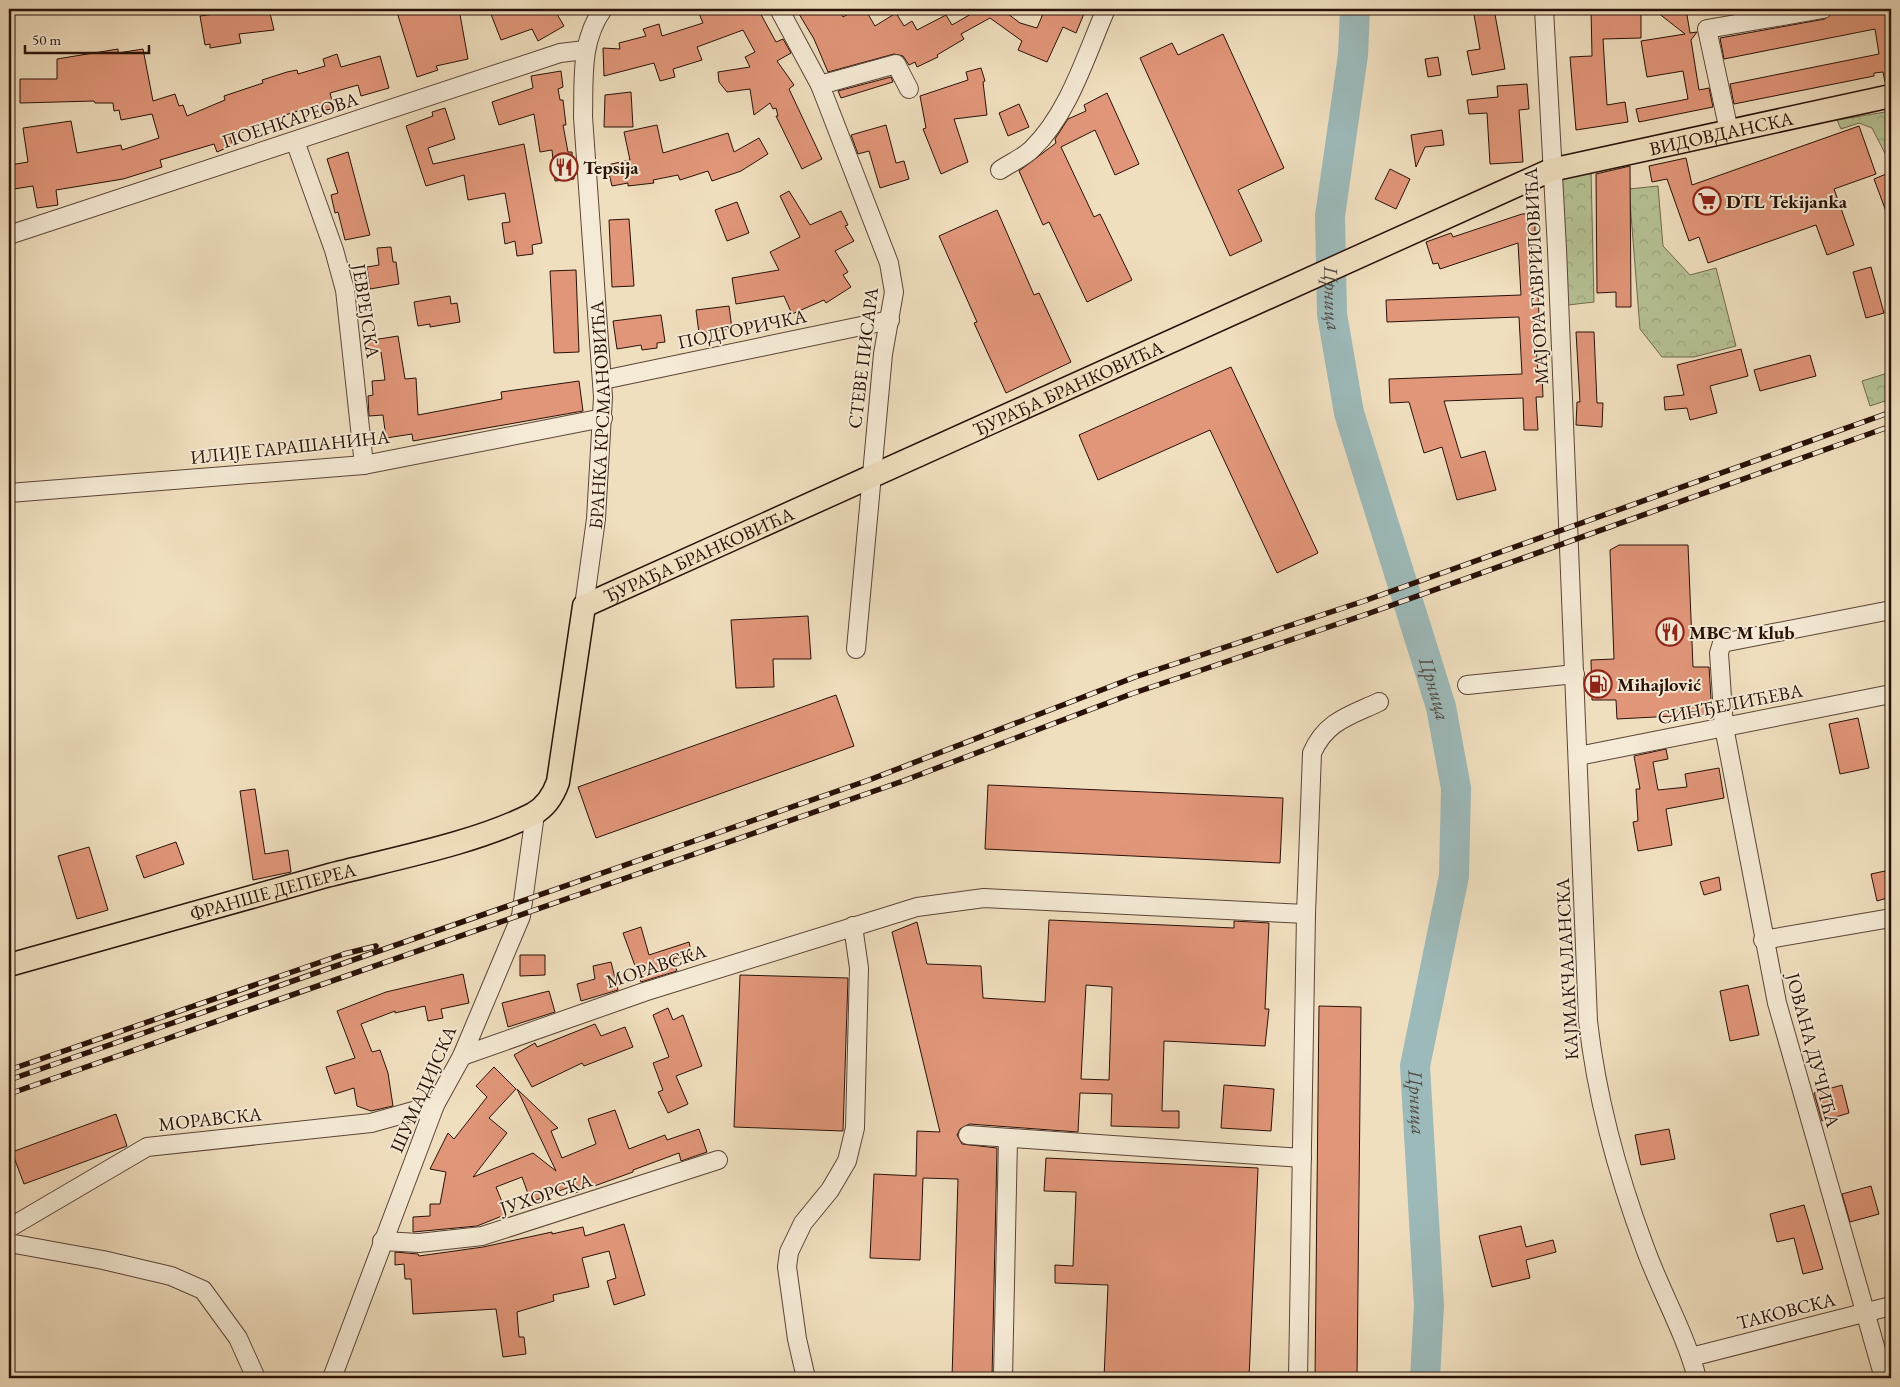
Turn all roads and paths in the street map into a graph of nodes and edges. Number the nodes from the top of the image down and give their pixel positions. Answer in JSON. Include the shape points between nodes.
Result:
{"nodes":[{"id":1,"x":603,"y":9,"type":"edge"},
{"id":2,"x":780,"y":9,"type":"edge"},
{"id":3,"x":1106,"y":9,"type":"edge"},
{"id":4,"x":1544,"y":9,"type":"edge"},
{"id":5,"x":1823,"y":9,"type":"edge"},
{"id":6,"x":585,"y":50,"type":"junction"},
{"id":7,"x":820,"y":85,"type":"junction"},
{"id":8,"x":909,"y":89,"type":"dead end"},
{"id":9,"x":1891,"y":96,"type":"edge"},
{"id":10,"x":1729,"y":131,"type":"junction"},
{"id":11,"x":295,"y":140,"type":"junction"},
{"id":12,"x":1000,"y":170,"type":"dead end"},
{"id":13,"x":1552,"y":170,"type":"junction"},
{"id":14,"x":9,"y":235,"type":"edge"},
{"id":15,"x":890,"y":320,"type":"junction"},
{"id":16,"x":603,"y":380,"type":"junction"},
{"id":17,"x":603,"y":418,"type":"junction"},
{"id":18,"x":364,"y":464,"type":"junction"},
{"id":19,"x":872,"y":476,"type":"junction"},
{"id":20,"x":9,"y":493,"type":"edge"},
{"id":21,"x":1569,"y":540,"type":"joint"},
{"id":22,"x":584,"y":606,"type":"junction"},
{"id":23,"x":1891,"y":610,"type":"edge"},
{"id":24,"x":856,"y":649,"type":"dead end"},
{"id":25,"x":1575,"y":674,"type":"junction"},
{"id":26,"x":1467,"y":685,"type":"dead end"},
{"id":27,"x":1891,"y":694,"type":"edge"},
{"id":28,"x":1379,"y":702,"type":"dead end"},
{"id":29,"x":1724,"y":727,"type":"junction"},
{"id":30,"x":1578,"y":756,"type":"junction"},
{"id":31,"x":534,"y":814,"type":"junction"},
{"id":32,"x":1306,"y":914,"type":"junction"},
{"id":33,"x":1891,"y":918,"type":"edge"},
{"id":34,"x":859,"y":925,"type":"junction"},
{"id":35,"x":1763,"y":940,"type":"junction"},
{"id":36,"x":9,"y":965,"type":"edge"},
{"id":37,"x":462,"y":1056,"type":"junction"},
{"id":38,"x":435,"y":1106,"type":"junction"},
{"id":39,"x":968,"y":1135,"type":"dead end"},
{"id":40,"x":1008,"y":1139,"type":"junction"},
{"id":41,"x":1302,"y":1158,"type":"junction"},
{"id":42,"x":718,"y":1160,"type":"dead end"},
{"id":43,"x":9,"y":1228,"type":"edge"},
{"id":44,"x":382,"y":1241,"type":"junction"},
{"id":45,"x":9,"y":1243,"type":"edge"},
{"id":46,"x":1891,"y":1306,"type":"edge"},
{"id":47,"x":1863,"y":1313,"type":"junction"},
{"id":48,"x":1691,"y":1357,"type":"junction"},
{"id":49,"x":256,"y":1378,"type":"edge"},
{"id":50,"x":332,"y":1378,"type":"edge"},
{"id":51,"x":806,"y":1378,"type":"edge"},
{"id":52,"x":1004,"y":1378,"type":"edge"},
{"id":53,"x":1298,"y":1378,"type":"edge"},
{"id":54,"x":1697,"y":1378,"type":"edge"},
{"id":55,"x":1884,"y":1378,"type":"edge"}],
"edges":[{"from":1,"to":6,"type":"street","name":"БРАНКА КРСМАНОВИЋА","via":[[591,30]]},
{"from":2,"to":7,"type":"street","name":"СТЕВЕ ПИСАРА"},
{"from":3,"to":12,"type":"street","via":[[1051,125],[1030,151]]},
{"from":4,"to":13,"type":"street","name":"МАЈОРА ГАВРИЛОВИЋА"},
{"from":5,"to":10,"type":"street","via":[[1707,29]]},
{"from":6,"to":11,"type":"street","name":"ПОЕНКАРЕОВА","via":[[560,53]]},
{"from":6,"to":16,"type":"street","name":"БРАНКА КРСМАНОВИЋА","via":[[583,117]]},
{"from":7,"to":8,"type":"street","via":[[896,64]]},
{"from":7,"to":15,"type":"street","name":"СТЕВЕ ПИСАРА","via":[[890,263],[894,292]]},
{"from":9,"to":10,"type":"main road","name":"ВИДОВДАНСКА"},
{"from":10,"to":13,"type":"main road","name":"ВИДОВДАНСКА"},
{"from":11,"to":14,"type":"street","name":"ПОЕНКАРЕОВА"},
{"from":11,"to":18,"type":"street","name":"ЈЕВРЕЈСКА","via":[[345,290]]},
{"from":13,"to":19,"type":"main road","name":"ЂУРАЂА БРАНКОВИЋА"},
{"from":13,"to":21,"type":"street","name":"МАЈОРА ГАВРИЛОВИЋА"},
{"from":15,"to":16,"type":"street","name":"ПОДГОРИЧКА"},
{"from":15,"to":19,"type":"street","name":"СТЕВЕ ПИСАРА","via":[[883,354]]},
{"from":16,"to":17,"type":"street","name":"БРАНКА КРСМАНОВИЋА"},
{"from":17,"to":18,"type":"street","name":"ИЛИЈЕ ГАРАШАНИНА"},
{"from":17,"to":22,"type":"street","name":"БРАНКА КРСМАНОВИЋА","via":[[596,519]]},
{"from":18,"to":20,"type":"street","name":"ИЛИЈЕ ГАРАШАНИНА"},
{"from":19,"to":22,"type":"main road","name":"ЂУРАЂА БРАНКОВИЋА"},
{"from":19,"to":24,"type":"street","name":"СТЕВЕ ПИСАРА"},
{"from":21,"to":25,"type":"street","name":"КАЈМАКЧАЛАНСКА"},
{"from":22,"to":31,"type":"main road","name":"БРАНКА КРСМАНОВИЋА","via":[[558,782],[550,799]]},
{"from":23,"to":29,"type":"street","name":"ЈОВАНА ДУЧИЋА","via":[[1722,642],[1719,653]]},
{"from":25,"to":26,"type":"street"},
{"from":25,"to":30,"type":"street","name":"КАЈМАКЧАЛАНСКА"},
{"from":27,"to":29,"type":"street","name":"СИНЂЕЛИЋЕВА"},
{"from":28,"to":32,"type":"street","via":[[1334,722],[1318,739],[1312,753]]},
{"from":29,"to":30,"type":"street","name":"СИНЂЕЛИЋЕВА"},
{"from":29,"to":35,"type":"street","name":"ЈОВАНА ДУЧИЋА"},
{"from":30,"to":48,"type":"street","name":"КАЈМАКЧАЛАНСКА","via":[[1588,1021],[1594,1076],[1610,1142],[1640,1233]]},
{"from":31,"to":36,"type":"main road","name":"ФРАНШЕ ДЕПЕРЕА","via":[[445,845]]},
{"from":31,"to":37,"type":"street","name":"ШУМАДИЈСКА","via":[[520,916]]},
{"from":32,"to":34,"type":"street","name":"МОРАВСКА","via":[[984,898],[917,907]]},
{"from":32,"to":41,"type":"street"},
{"from":33,"to":35,"type":"street"},
{"from":34,"to":37,"type":"street","name":"МОРАВСКА","via":[[629,997]]},
{"from":34,"to":51,"type":"street","via":[[855,1128],[847,1162],[830,1190],[803,1223],[789,1252],[787,1267]]},
{"from":35,"to":47,"type":"street","name":"ЈОВАНА ДУЧИЋА","via":[[1777,1003]]},
{"from":37,"to":38,"type":"street","name":"ШУМАДИЈСКА"},
{"from":38,"to":43,"type":"street","name":"МОРАВСКА","via":[[371,1123],[146,1147]]},
{"from":38,"to":44,"type":"street","name":"ШУМАДИЈСКА"},
{"from":39,"to":40,"type":"street"},
{"from":40,"to":41,"type":"street"},
{"from":40,"to":52,"type":"street"},
{"from":41,"to":53,"type":"street"},
{"from":42,"to":44,"type":"street","name":"ЈУХОРСКА","via":[[482,1236],[418,1243]]},
{"from":44,"to":50,"type":"street","name":"ШУМАДИЈСКА"},
{"from":45,"to":49,"type":"street","via":[[171,1276],[203,1290],[238,1338]]},
{"from":46,"to":47,"type":"street","name":"ТАКОВСКА"},
{"from":47,"to":48,"type":"street","name":"ТАКОВСКА"},
{"from":47,"to":55,"type":"street","name":"ЈОВАНА ДУЧИЋА"},
{"from":48,"to":54,"type":"street","name":"КАЈМАКЧАЛАНСКА"}]}
